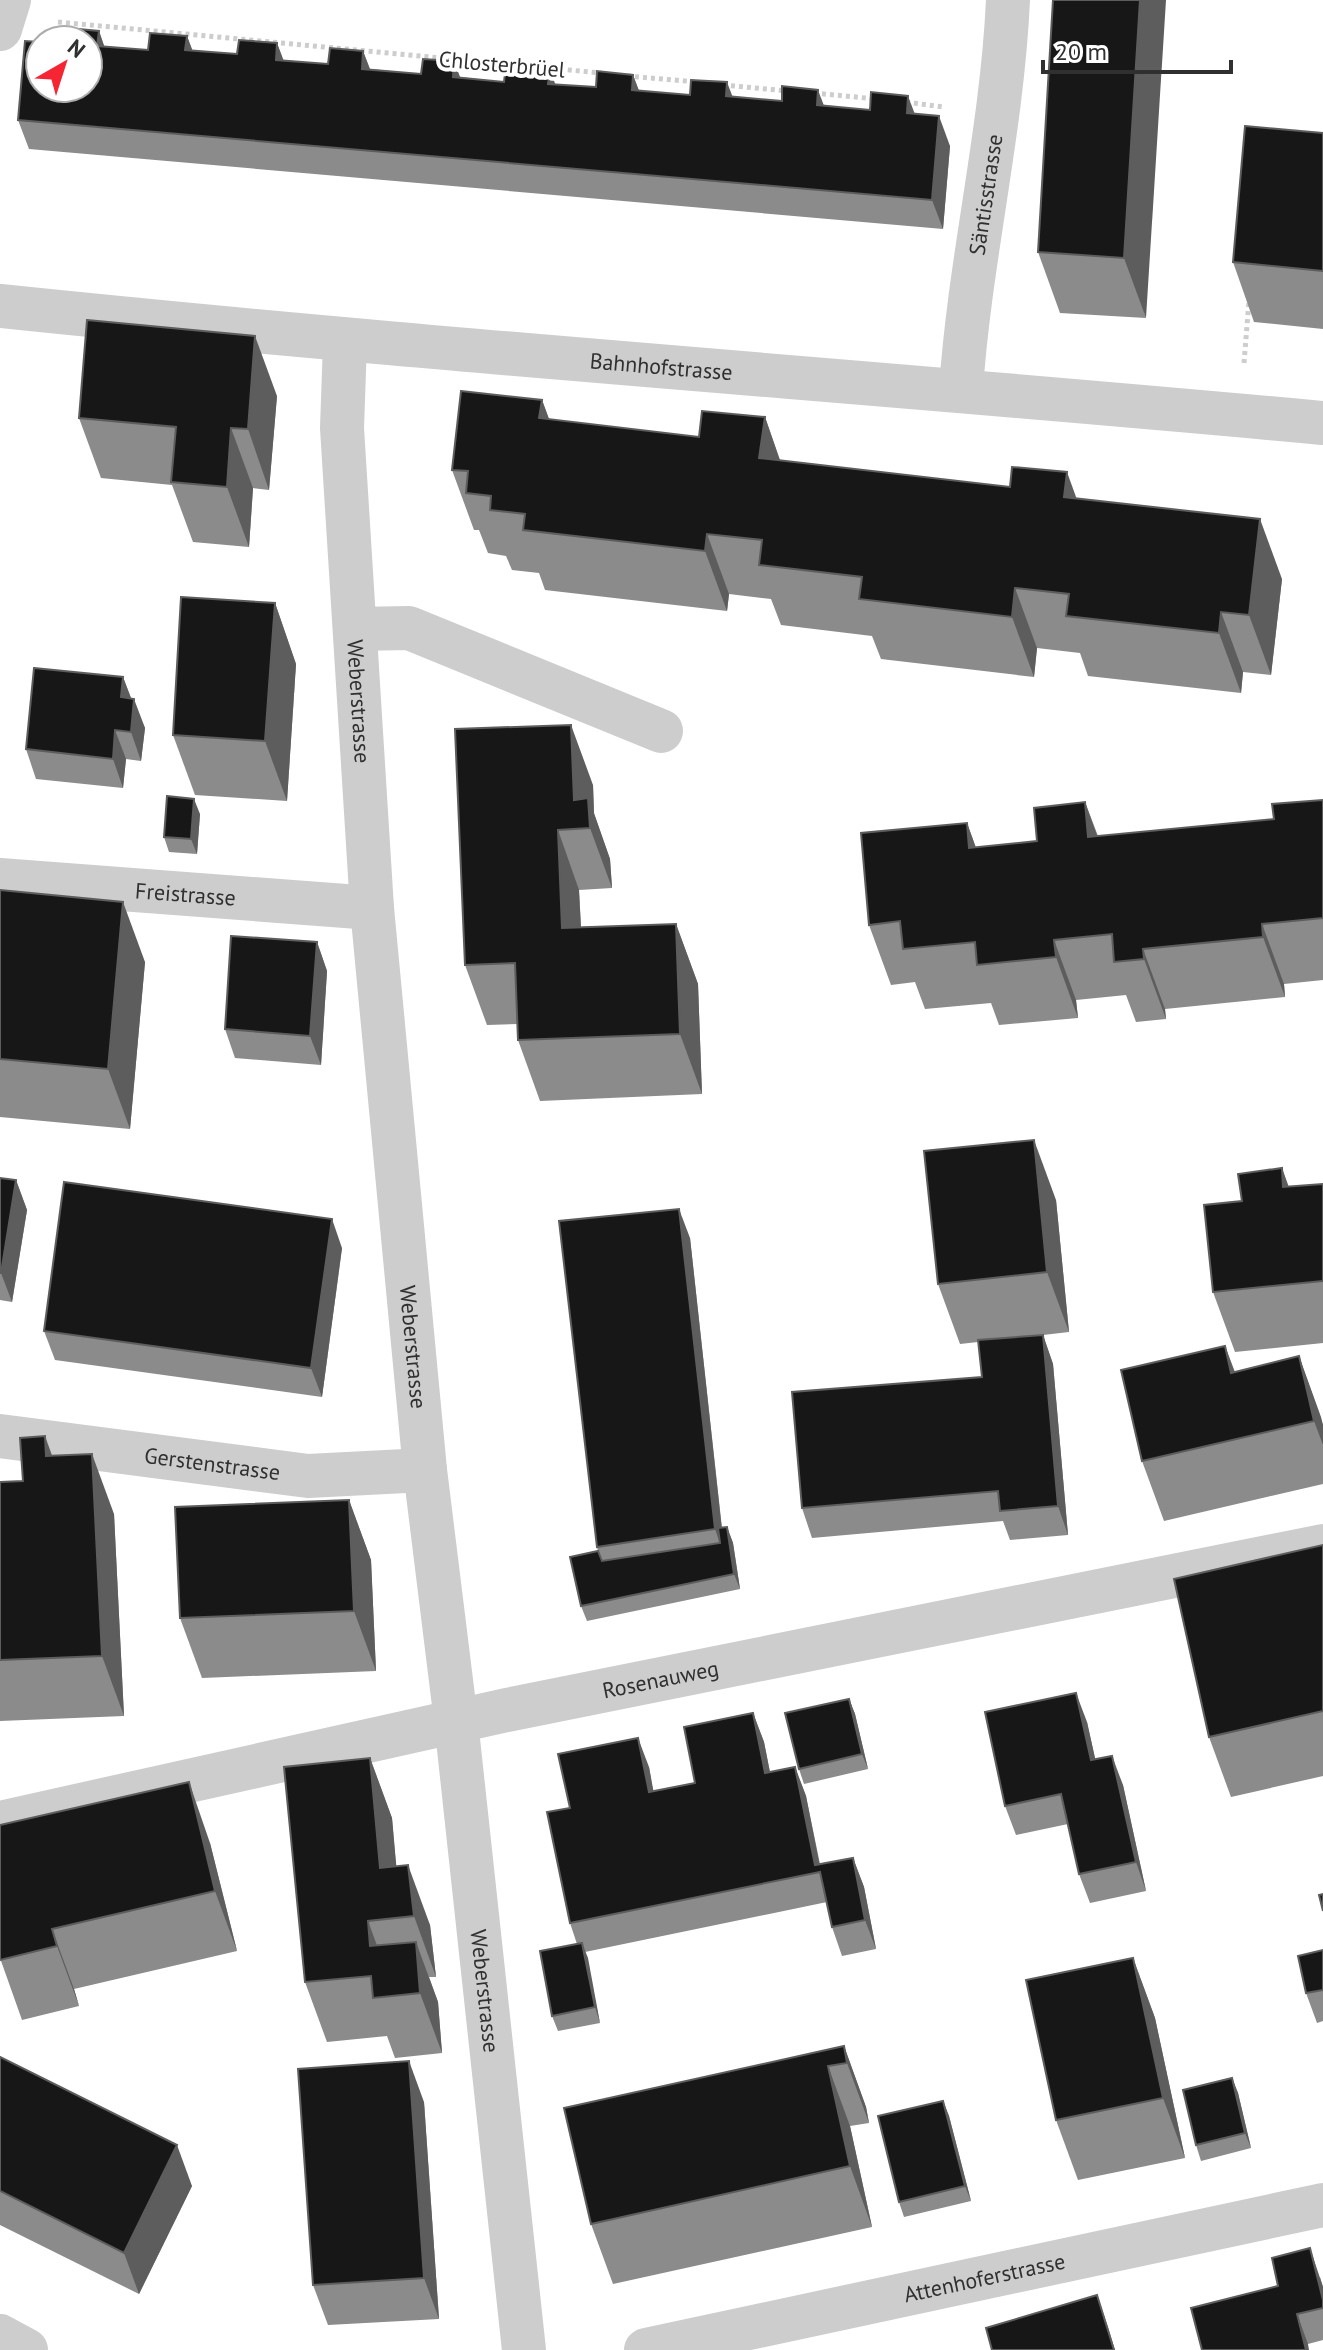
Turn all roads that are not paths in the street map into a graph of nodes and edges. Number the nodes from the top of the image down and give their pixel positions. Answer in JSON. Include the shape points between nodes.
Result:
{"nodes":[{"id":1,"x":1008,"y":0,"type":"edge"},
{"id":2,"x":0,"y":306,"type":"edge"},
{"id":3,"x":345,"y":342,"type":"junction"},
{"id":4,"x":961,"y":389,"type":"junction"},
{"id":5,"x":1323,"y":423,"type":"edge"},
{"id":6,"x":355,"y":629,"type":"junction"},
{"id":7,"x":661,"y":731,"type":"dead end"},
{"id":8,"x":0,"y":880,"type":"edge"},
{"id":9,"x":372,"y":908,"type":"junction"},
{"id":10,"x":0,"y":1436,"type":"edge"},
{"id":11,"x":425,"y":1470,"type":"junction"},
{"id":12,"x":1323,"y":1546,"type":"edge"},
{"id":13,"x":456,"y":1721,"type":"junction"},
{"id":14,"x":0,"y":1823,"type":"edge"},
{"id":15,"x":1323,"y":2205,"type":"edge"},
{"id":16,"x":0,"y":2336,"type":"edge"},
{"id":17,"x":26,"y":2350,"type":"edge"},
{"id":18,"x":524,"y":2350,"type":"edge"},
{"id":19,"x":646,"y":2350,"type":"edge"}],
"edges":[{"from":1,"to":4,"type":"street","name":"Säntisstrasse","via":[[1000,115]]},
{"from":2,"to":3,"type":"street","name":"Bahnhofstrasse"},
{"from":3,"to":4,"type":"street","name":"Bahnhofstrasse"},
{"from":3,"to":6,"type":"street","name":"Weberstrasse","via":[[342,428]]},
{"from":4,"to":5,"type":"street","name":"Bahnhofstrasse"},
{"from":6,"to":7,"type":"street","via":[[409,628]]},
{"from":6,"to":9,"type":"street","name":"Weberstrasse"},
{"from":8,"to":9,"type":"street","name":"Freistrasse"},
{"from":9,"to":11,"type":"street","name":"Weberstrasse"},
{"from":10,"to":11,"type":"street","name":"Gerstenstrasse","via":[[308,1476]]},
{"from":11,"to":13,"type":"street","name":"Weberstrasse"},
{"from":12,"to":13,"type":"street","name":"Rosenauweg"},
{"from":13,"to":14,"type":"street","name":"Rosenauweg"},
{"from":13,"to":18,"type":"street","name":"Weberstrasse"},
{"from":15,"to":19,"type":"street","name":"Attenhoferstrasse"},
{"from":16,"to":17,"type":"street"}]}
